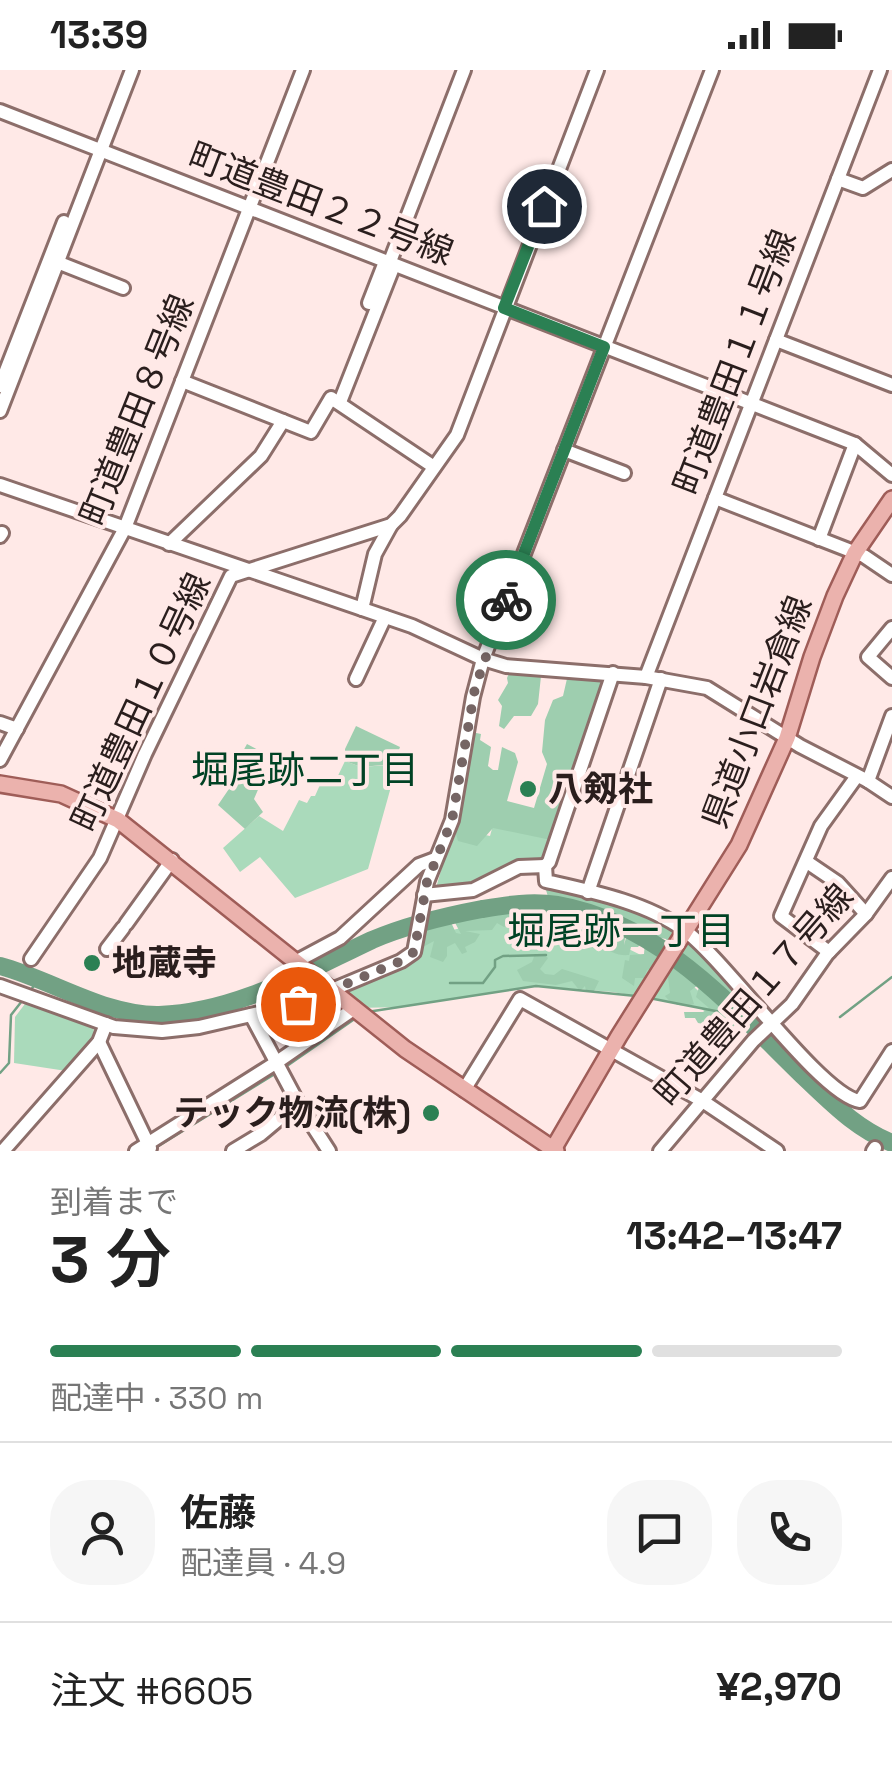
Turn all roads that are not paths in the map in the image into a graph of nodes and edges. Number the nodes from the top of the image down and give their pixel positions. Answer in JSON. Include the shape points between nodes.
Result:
{"nodes":[{"id":1,"x":122,"y":70,"type":"edge"},
{"id":2,"x":132,"y":70,"type":"edge"},
{"id":3,"x":304,"y":70,"type":"edge"},
{"id":4,"x":464,"y":70,"type":"edge"},
{"id":5,"x":596,"y":70,"type":"edge"},
{"id":6,"x":712,"y":70,"type":"edge"},
{"id":7,"x":880,"y":70,"type":"edge"},
{"id":8,"x":0,"y":111,"type":"edge"},
{"id":9,"x":96,"y":149,"type":"junction"},
{"id":10,"x":892,"y":170,"type":"edge"},
{"id":11,"x":838,"y":179,"type":"junction"},
{"id":12,"x":248,"y":209,"type":"junction"},
{"id":13,"x":58,"y":262,"type":"junction"},
{"id":14,"x":389,"y":264,"type":"junction"},
{"id":15,"x":123,"y":288,"type":"dead end"},
{"id":16,"x":504,"y":308,"type":"junction"},
{"id":17,"x":776,"y":340,"type":"junction"},
{"id":18,"x":604,"y":347,"type":"junction"},
{"id":19,"x":182,"y":381,"type":"junction"},
{"id":20,"x":892,"y":385,"type":"edge"},
{"id":21,"x":0,"y":386,"type":"edge"},
{"id":22,"x":335,"y":400,"type":"junction"},
{"id":23,"x":752,"y":404,"type":"junction"},
{"id":24,"x":0,"y":411,"type":"edge"},
{"id":25,"x":283,"y":421,"type":"junction"},
{"id":26,"x":856,"y":444,"type":"junction"},
{"id":27,"x":564,"y":450,"type":"junction"},
{"id":28,"x":434,"y":467,"type":"junction"},
{"id":29,"x":624,"y":473,"type":"dead end"},
{"id":30,"x":892,"y":474,"type":"edge"},
{"id":31,"x":0,"y":485,"type":"edge"},
{"id":32,"x":714,"y":498,"type":"junction"},
{"id":33,"x":892,"y":499,"type":"edge"},
{"id":34,"x":390,"y":525,"type":"junction"},
{"id":35,"x":125,"y":528,"type":"junction"},
{"id":36,"x":819,"y":539,"type":"junction"},
{"id":37,"x":169,"y":544,"type":"junction"},
{"id":38,"x":855,"y":553,"type":"junction"},
{"id":39,"x":244,"y":570,"type":"junction"},
{"id":40,"x":892,"y":574,"type":"edge"},
{"id":41,"x":362,"y":609,"type":"junction"},
{"id":42,"x":385,"y":616,"type":"junction"},
{"id":43,"x":892,"y":628,"type":"edge"},
{"id":44,"x":483,"y":659,"type":"junction"},
{"id":45,"x":613,"y":674,"type":"junction"},
{"id":46,"x":646,"y":677,"type":"junction"},
{"id":47,"x":662,"y":678,"type":"junction"},
{"id":48,"x":892,"y":678,"type":"edge"},
{"id":49,"x":356,"y":679,"type":"dead end"},
{"id":50,"x":892,"y":716,"type":"edge"},
{"id":51,"x":0,"y":722,"type":"edge"},
{"id":52,"x":17,"y":729,"type":"junction"},
{"id":53,"x":787,"y":738,"type":"junction"},
{"id":54,"x":0,"y":760,"type":"edge"},
{"id":55,"x":863,"y":778,"type":"junction"},
{"id":56,"x":0,"y":784,"type":"edge"},
{"id":57,"x":892,"y":797,"type":"edge"},
{"id":58,"x":118,"y":820,"type":"junction"},
{"id":59,"x":436,"y":859,"type":"junction"},
{"id":60,"x":172,"y":860,"type":"junction"},
{"id":61,"x":807,"y":862,"type":"junction"},
{"id":62,"x":545,"y":866,"type":"junction"},
{"id":63,"x":892,"y":878,"type":"edge"},
{"id":64,"x":588,"y":892,"type":"junction"},
{"id":65,"x":423,"y":899,"type":"junction"},
{"id":66,"x":866,"y":914,"type":"junction"},
{"id":67,"x":685,"y":932,"type":"junction"},
{"id":68,"x":107,"y":949,"type":"dead end"},
{"id":69,"x":830,"y":952,"type":"junction"},
{"id":70,"x":31,"y":959,"type":"dead end"},
{"id":71,"x":298,"y":962,"type":"junction"},
{"id":72,"x":0,"y":986,"type":"edge"},
{"id":73,"x":332,"y":990,"type":"junction"},
{"id":74,"x":355,"y":1008,"type":"junction"},
{"id":75,"x":251,"y":1014,"type":"junction"},
{"id":76,"x":106,"y":1024,"type":"junction"},
{"id":77,"x":772,"y":1025,"type":"junction"},
{"id":78,"x":99,"y":1042,"type":"junction"},
{"id":79,"x":611,"y":1050,"type":"junction"},
{"id":80,"x":892,"y":1051,"type":"edge"},
{"id":81,"x":279,"y":1066,"type":"junction"},
{"id":82,"x":464,"y":1090,"type":"junction"},
{"id":83,"x":701,"y":1100,"type":"junction"},
{"id":84,"x":298,"y":1104,"type":"junction"},
{"id":85,"x":146,"y":1148,"type":"edge"},
{"id":86,"x":771,"y":1149,"type":"edge"},
{"id":87,"x":554,"y":1150,"type":"edge"},
{"id":88,"x":2,"y":1151,"type":"edge"},
{"id":89,"x":233,"y":1151,"type":"edge"},
{"id":90,"x":329,"y":1151,"type":"edge"},
{"id":91,"x":660,"y":1151,"type":"edge"}],
"edges":[{"from":1,"to":9,"type":"street"},
{"from":2,"to":9,"type":"street"},
{"from":3,"to":12,"type":"street","name":"町道豊田８号線"},
{"from":4,"to":14,"type":"street"},
{"from":5,"to":16,"type":"street"},
{"from":6,"to":18,"type":"street","via":[[648,252]]},
{"from":7,"to":11,"type":"street","name":"町道豊田１１号線"},
{"from":8,"to":9,"type":"street","name":"町道豊田２２号線"},
{"from":9,"to":12,"type":"street","name":"町道豊田２２号線"},
{"from":9,"to":13,"type":"street"},
{"from":9,"to":21,"type":"street"},
{"from":10,"to":11,"type":"street","via":[[862,188]]},
{"from":11,"to":17,"type":"street","name":"町道豊田１１号線"},
{"from":12,"to":14,"type":"street","name":"町道豊田２２号線"},
{"from":12,"to":19,"type":"street","name":"町道豊田８号線"},
{"from":13,"to":15,"type":"street"},
{"from":13,"to":24,"type":"street"},
{"from":14,"to":16,"type":"street","name":"町道豊田２２号線"},
{"from":14,"to":22,"type":"street"},
{"from":16,"to":18,"type":"street","name":"町道豊田２２号線"},
{"from":16,"to":28,"type":"street","via":[[457,435]]},
{"from":17,"to":20,"type":"street"},
{"from":17,"to":23,"type":"street","name":"町道豊田１１号線"},
{"from":18,"to":23,"type":"street","name":"町道豊田２２号線"},
{"from":18,"to":27,"type":"street"},
{"from":19,"to":25,"type":"street"},
{"from":19,"to":35,"type":"street","name":"町道豊田８号線"},
{"from":22,"to":25,"type":"street","via":[[311,432]]},
{"from":22,"to":28,"type":"street"},
{"from":23,"to":26,"type":"street","name":"町道豊田２２号線"},
{"from":23,"to":32,"type":"street","name":"町道豊田１１号線"},
{"from":25,"to":37,"type":"street","via":[[261,456]]},
{"from":26,"to":30,"type":"street","name":"町道豊田２２号線"},
{"from":26,"to":36,"type":"street"},
{"from":27,"to":29,"type":"street"},
{"from":27,"to":44,"type":"street"},
{"from":28,"to":34,"type":"street"},
{"from":31,"to":35,"type":"street"},
{"from":32,"to":36,"type":"street"},
{"from":32,"to":46,"type":"street","name":"町道豊田１１号線"},
{"from":33,"to":38,"type":"main road","name":"県道小口岩倉線"},
{"from":34,"to":39,"type":"street","name":"町道豊田１０号線"},
{"from":34,"to":41,"type":"street","via":[[375,554]]},
{"from":35,"to":37,"type":"street"},
{"from":35,"to":52,"type":"street","name":"町道豊田８号線"},
{"from":36,"to":38,"type":"street"},
{"from":37,"to":39,"type":"street"},
{"from":38,"to":40,"type":"street"},
{"from":38,"to":53,"type":"main road","name":"県道小口岩倉線","via":[[822,627]]},
{"from":39,"to":41,"type":"street"},
{"from":39,"to":58,"type":"street","name":"町道豊田１０号線","via":[[232,576]]},
{"from":41,"to":42,"type":"street"},
{"from":42,"to":44,"type":"street"},
{"from":42,"to":49,"type":"street"},
{"from":43,"to":48,"type":"street","via":[[868,657]]},
{"from":44,"to":45,"type":"street"},
{"from":44,"to":59,"type":"street","via":[[452,820]]},
{"from":45,"to":46,"type":"street"},
{"from":45,"to":62,"type":"street"},
{"from":46,"to":47,"type":"street"},
{"from":47,"to":53,"type":"street","via":[[707,688]]},
{"from":47,"to":64,"type":"street"},
{"from":50,"to":55,"type":"street"},
{"from":51,"to":52,"type":"street"},
{"from":52,"to":54,"type":"street","name":"町道豊田８号線"},
{"from":53,"to":55,"type":"street"},
{"from":53,"to":67,"type":"main road","name":"県道小口岩倉線","via":[[739,845]]},
{"from":55,"to":57,"type":"street"},
{"from":55,"to":61,"type":"street","via":[[821,826]]},
{"from":56,"to":58,"type":"main road","via":[[61,794]]},
{"from":58,"to":60,"type":"main road"},
{"from":58,"to":70,"type":"street","name":"町道豊田１０号線"},
{"from":59,"to":65,"type":"street"},
{"from":59,"to":71,"type":"street","via":[[419,865],[340,938]]},
{"from":60,"to":68,"type":"street"},
{"from":60,"to":71,"type":"main road"},
{"from":61,"to":66,"type":"street"},
{"from":61,"to":69,"type":"street","via":[[782,916]]},
{"from":62,"to":64,"type":"street","via":[[546,881]]},
{"from":62,"to":65,"type":"street","via":[[519,867],[473,890]]},
{"from":63,"to":66,"type":"street","name":"町道豊田１７号線"},
{"from":64,"to":67,"type":"street","via":[[640,908]]},
{"from":65,"to":73,"type":"street","via":[[407,958]]},
{"from":66,"to":69,"type":"street","name":"町道豊田１７号線"},
{"from":67,"to":77,"type":"street"},
{"from":67,"to":79,"type":"main road","name":"県道小口岩倉線"},
{"from":69,"to":77,"type":"street","name":"町道豊田１７号線"},
{"from":71,"to":73,"type":"main road"},
{"from":72,"to":76,"type":"street"},
{"from":73,"to":74,"type":"main road"},
{"from":73,"to":75,"type":"street"},
{"from":74,"to":81,"type":"street"},
{"from":74,"to":82,"type":"main road"},
{"from":75,"to":76,"type":"street","via":[[162,1031]]},
{"from":75,"to":81,"type":"street"},
{"from":76,"to":78,"type":"street"},
{"from":77,"to":80,"type":"street","via":[[856,1102]]},
{"from":77,"to":83,"type":"street","name":"町道豊田１７号線"},
{"from":78,"to":85,"type":"street"},
{"from":78,"to":88,"type":"street"},
{"from":79,"to":82,"type":"street","via":[[520,999]]},
{"from":79,"to":83,"type":"street"},
{"from":79,"to":87,"type":"main road","name":"県道小口岩倉線"},
{"from":81,"to":84,"type":"street"},
{"from":81,"to":85,"type":"street"},
{"from":82,"to":87,"type":"main road"},
{"from":83,"to":86,"type":"street"},
{"from":83,"to":91,"type":"street","name":"町道豊田１７号線"},
{"from":84,"to":89,"type":"street"},
{"from":84,"to":90,"type":"street"}]}
